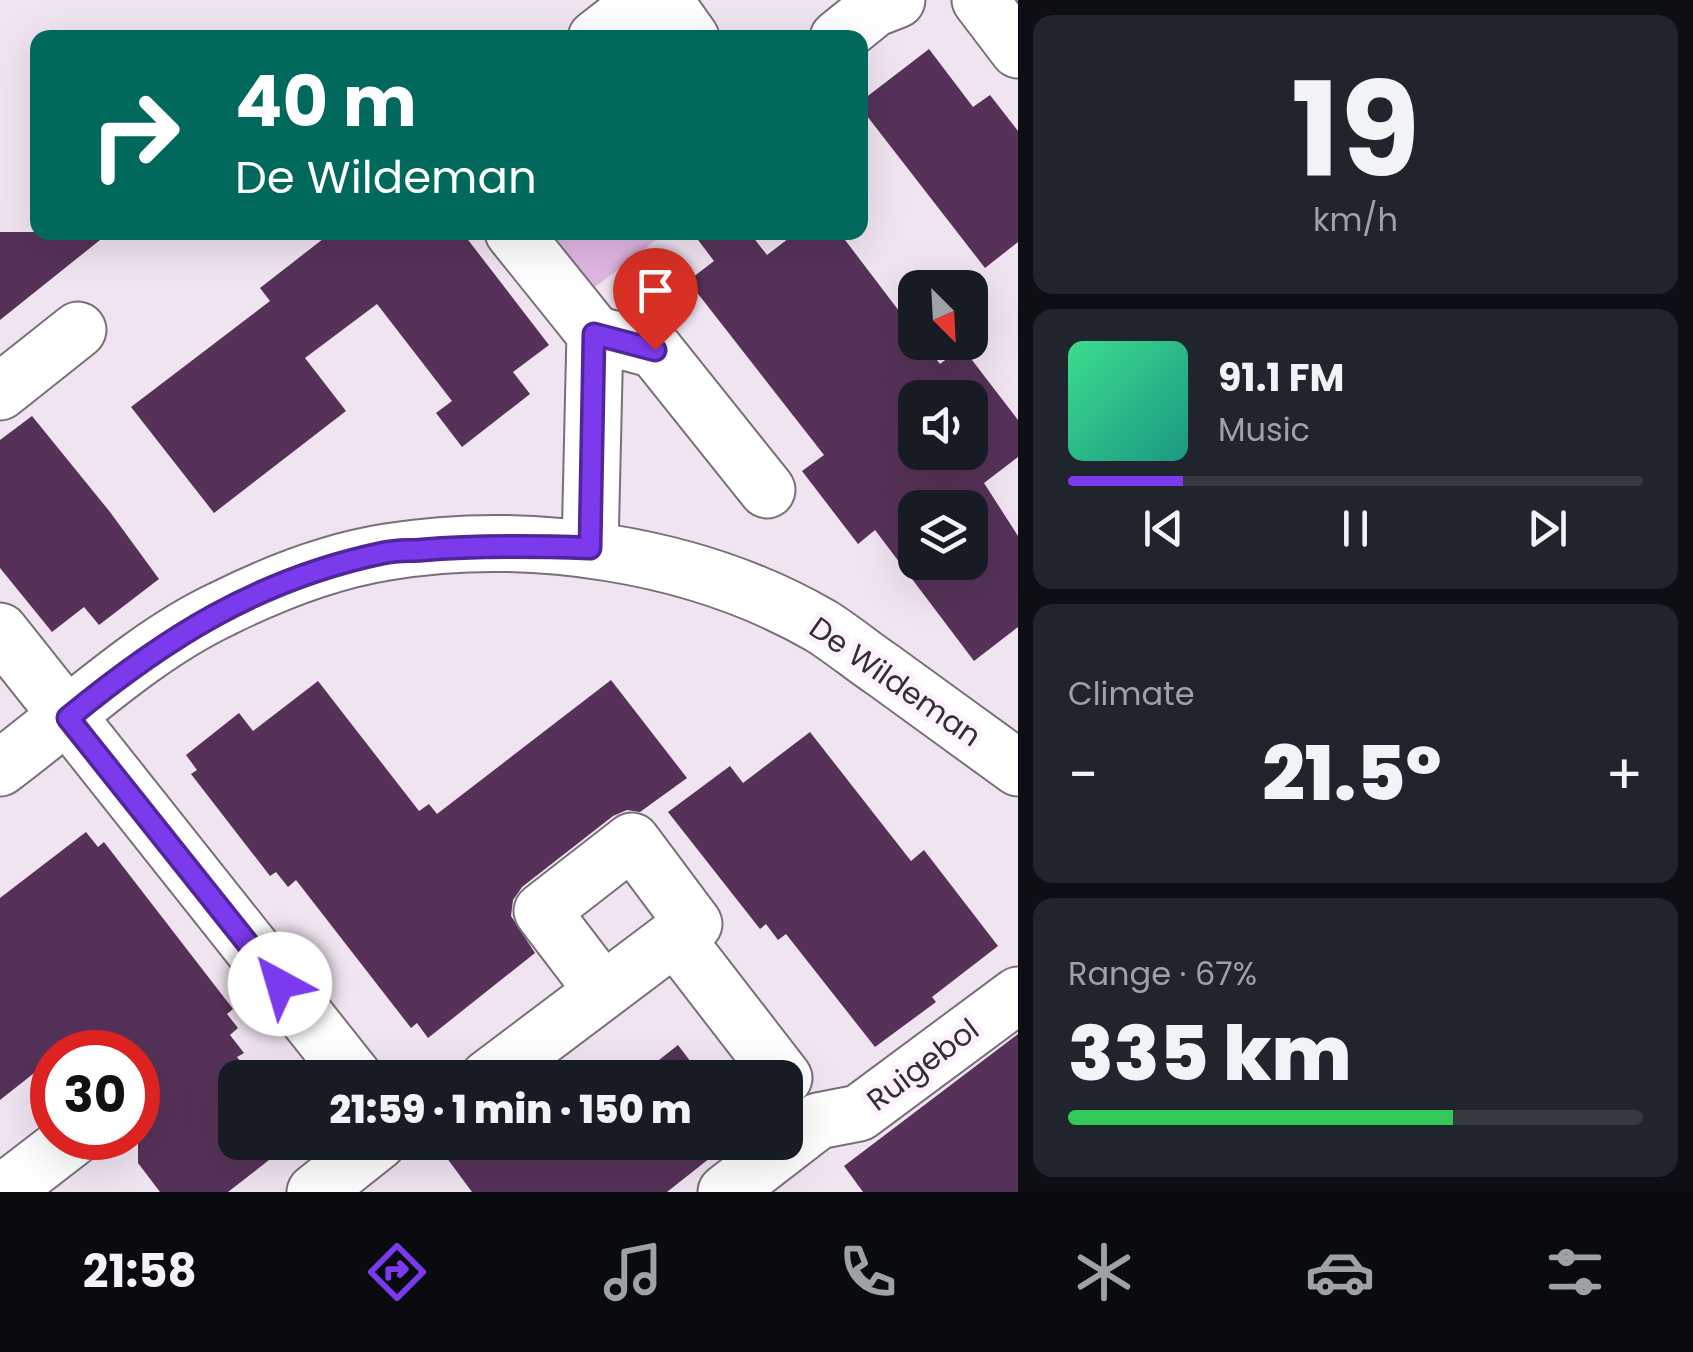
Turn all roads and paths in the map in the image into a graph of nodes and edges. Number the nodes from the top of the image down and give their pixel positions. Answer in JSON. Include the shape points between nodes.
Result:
{"nodes":[{"id":1,"x":644,"y":0,"type":"edge"},
{"id":2,"x":664,"y":0,"type":"edge"},
{"id":3,"x":897,"y":0,"type":"edge"},
{"id":4,"x":980,"y":0,"type":"edge"},
{"id":5,"x":606,"y":30,"type":"edge"},
{"id":6,"x":685,"y":30,"type":"edge"},
{"id":7,"x":848,"y":30,"type":"edge"},
{"id":8,"x":1018,"y":50,"type":"edge"},
{"id":9,"x":519,"y":240,"type":"edge"},
{"id":10,"x":78,"y":330,"type":"dead end"},
{"id":11,"x":594,"y":334,"type":"junction"},
{"id":12,"x":0,"y":392,"type":"edge"},
{"id":13,"x":766,"y":490,"type":"dead end"},
{"id":14,"x":590,"y":548,"type":"junction"},
{"id":15,"x":0,"y":631,"type":"edge"},
{"id":16,"x":68,"y":718,"type":"junction"},
{"id":17,"x":0,"y":768,"type":"edge"},
{"id":18,"x":1018,"y":768,"type":"edge"},
{"id":19,"x":675,"y":937,"type":"junction"},
{"id":20,"x":603,"y":991,"type":"junction"},
{"id":21,"x":1018,"y":995,"type":"edge"},
{"id":22,"x":340,"y":1060,"type":"edge"},
{"id":23,"x":512,"y":1060,"type":"edge"},
{"id":24,"x":771,"y":1060,"type":"edge"},
{"id":25,"x":803,"y":1101,"type":"edge"},
{"id":26,"x":818,"y":1121,"type":"junction"},
{"id":27,"x":45,"y":1160,"type":"edge"},
{"id":28,"x":355,"y":1160,"type":"edge"},
{"id":29,"x":4,"y":1192,"type":"edge"},
{"id":30,"x":315,"y":1192,"type":"edge"},
{"id":31,"x":726,"y":1192,"type":"edge"}],
"edges":[{"from":1,"to":5,"type":"street"},
{"from":2,"to":6,"type":"street"},
{"from":3,"to":7,"type":"street"},
{"from":4,"to":8,"type":"street"},
{"from":9,"to":11,"type":"street"},
{"from":10,"to":12,"type":"street"},
{"from":11,"to":13,"type":"street","via":[[655,350]]},
{"from":11,"to":14,"type":"street"},
{"from":14,"to":16,"type":"street","name":"De Wildeman","via":[[482,544],[386,552],[303,575],[219,610],[130,666]]},
{"from":14,"to":18,"type":"street","name":"De Wildeman","via":[[742,589],[820,626]]},
{"from":15,"to":16,"type":"street"},
{"from":16,"to":17,"type":"street","name":"De Wildeman"},
{"from":16,"to":22,"type":"street"},
{"from":19,"to":20,"type":"street"},
{"from":19,"to":20,"type":"street","via":[[694,924],[632,841],[542,912]]},
{"from":19,"to":24,"type":"street"},
{"from":20,"to":23,"type":"street"},
{"from":21,"to":26,"type":"street","name":"Ruigebol","via":[[859,1113]]},
{"from":25,"to":26,"type":"street"},
{"from":26,"to":31,"type":"street","name":"Ruigebol"},
{"from":27,"to":29,"type":"street"},
{"from":28,"to":30,"type":"street"}]}
